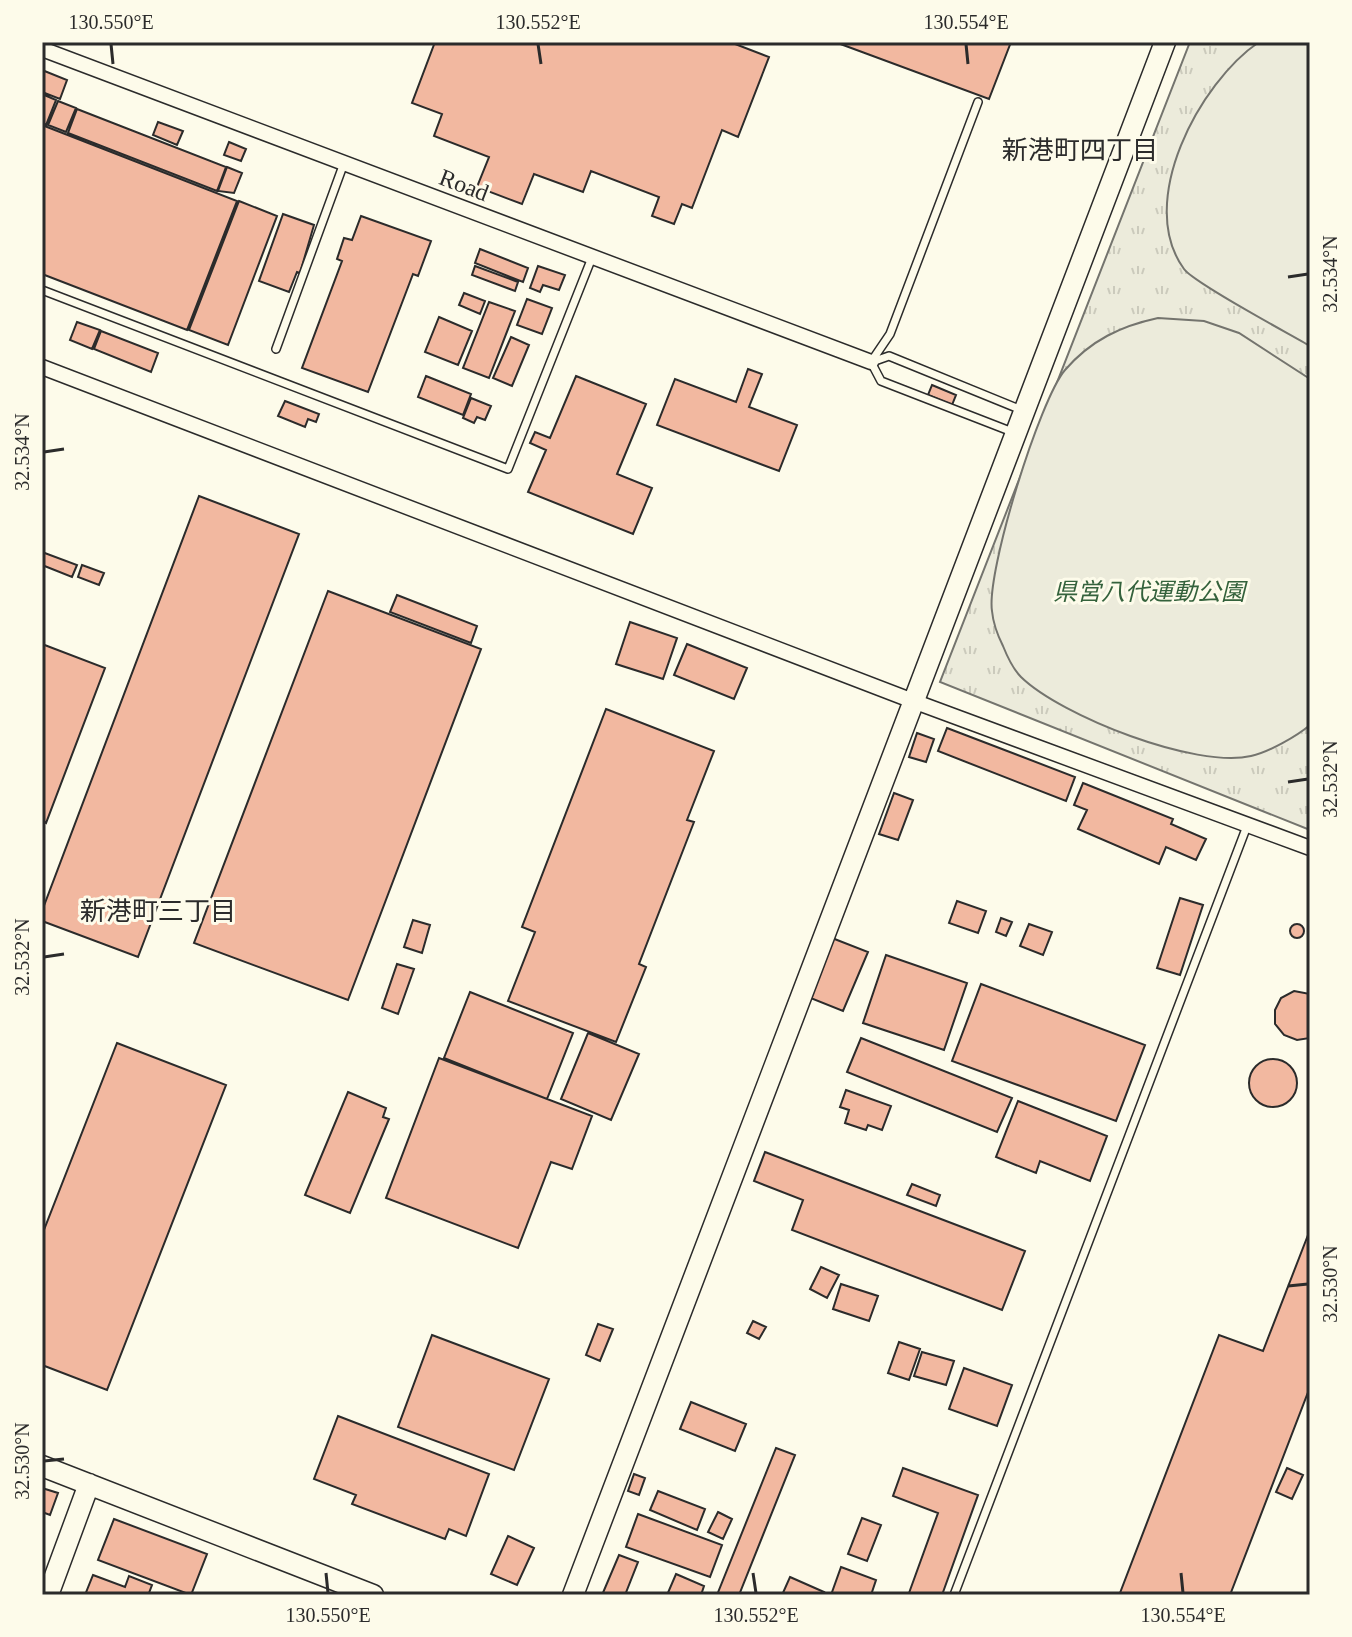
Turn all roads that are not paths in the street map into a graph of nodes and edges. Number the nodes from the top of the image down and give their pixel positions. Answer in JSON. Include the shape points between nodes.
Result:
{"nodes":[{"id":1,"x":1165,"y":42,"type":"edge"},
{"id":2,"x":42,"y":50,"type":"edge"},
{"id":3,"x":978,"y":102,"type":"dead end"},
{"id":4,"x":344,"y":163,"type":"junction"},
{"id":5,"x":591,"y":260,"type":"junction"},
{"id":6,"x":42,"y":290,"type":"edge"},
{"id":7,"x":276,"y":349,"type":"dead end"},
{"id":8,"x":871,"y":362,"type":"junction"},
{"id":9,"x":42,"y":367,"type":"edge"},
{"id":10,"x":1026,"y":412,"type":"junction"},
{"id":11,"x":1017,"y":434,"type":"junction"},
{"id":12,"x":913,"y":701,"type":"junction"},
{"id":13,"x":1247,"y":826,"type":"junction"},
{"id":14,"x":1310,"y":848,"type":"edge"},
{"id":15,"x":42,"y":1466,"type":"edge"},
{"id":16,"x":89,"y":1484,"type":"junction"},
{"id":17,"x":48,"y":1595,"type":"edge"},
{"id":18,"x":373,"y":1595,"type":"edge"},
{"id":19,"x":573,"y":1595,"type":"edge"},
{"id":20,"x":954,"y":1595,"type":"edge"}],
"edges":[{"from":1,"to":10,"type":"street"},
{"from":2,"to":4,"type":"lane"},
{"from":2,"to":8,"type":"street","name":"Road"},
{"from":3,"to":8,"type":"lane","via":[[890,334]]},
{"from":4,"to":5,"type":"lane"},
{"from":4,"to":7,"type":"lane"},
{"from":5,"to":6,"type":"lane","via":[[508,469]]},
{"from":5,"to":8,"type":"lane"},
{"from":8,"to":10,"type":"lane","via":[[889,356]]},
{"from":8,"to":11,"type":"lane","via":[[881,381]]},
{"from":9,"to":12,"type":"street"},
{"from":10,"to":11,"type":"street"},
{"from":11,"to":12,"type":"street"},
{"from":12,"to":13,"type":"street"},
{"from":12,"to":19,"type":"street"},
{"from":13,"to":14,"type":"street"},
{"from":13,"to":20,"type":"lane"},
{"from":15,"to":16,"type":"street"},
{"from":16,"to":17,"type":"street"},
{"from":16,"to":18,"type":"street"}]}
